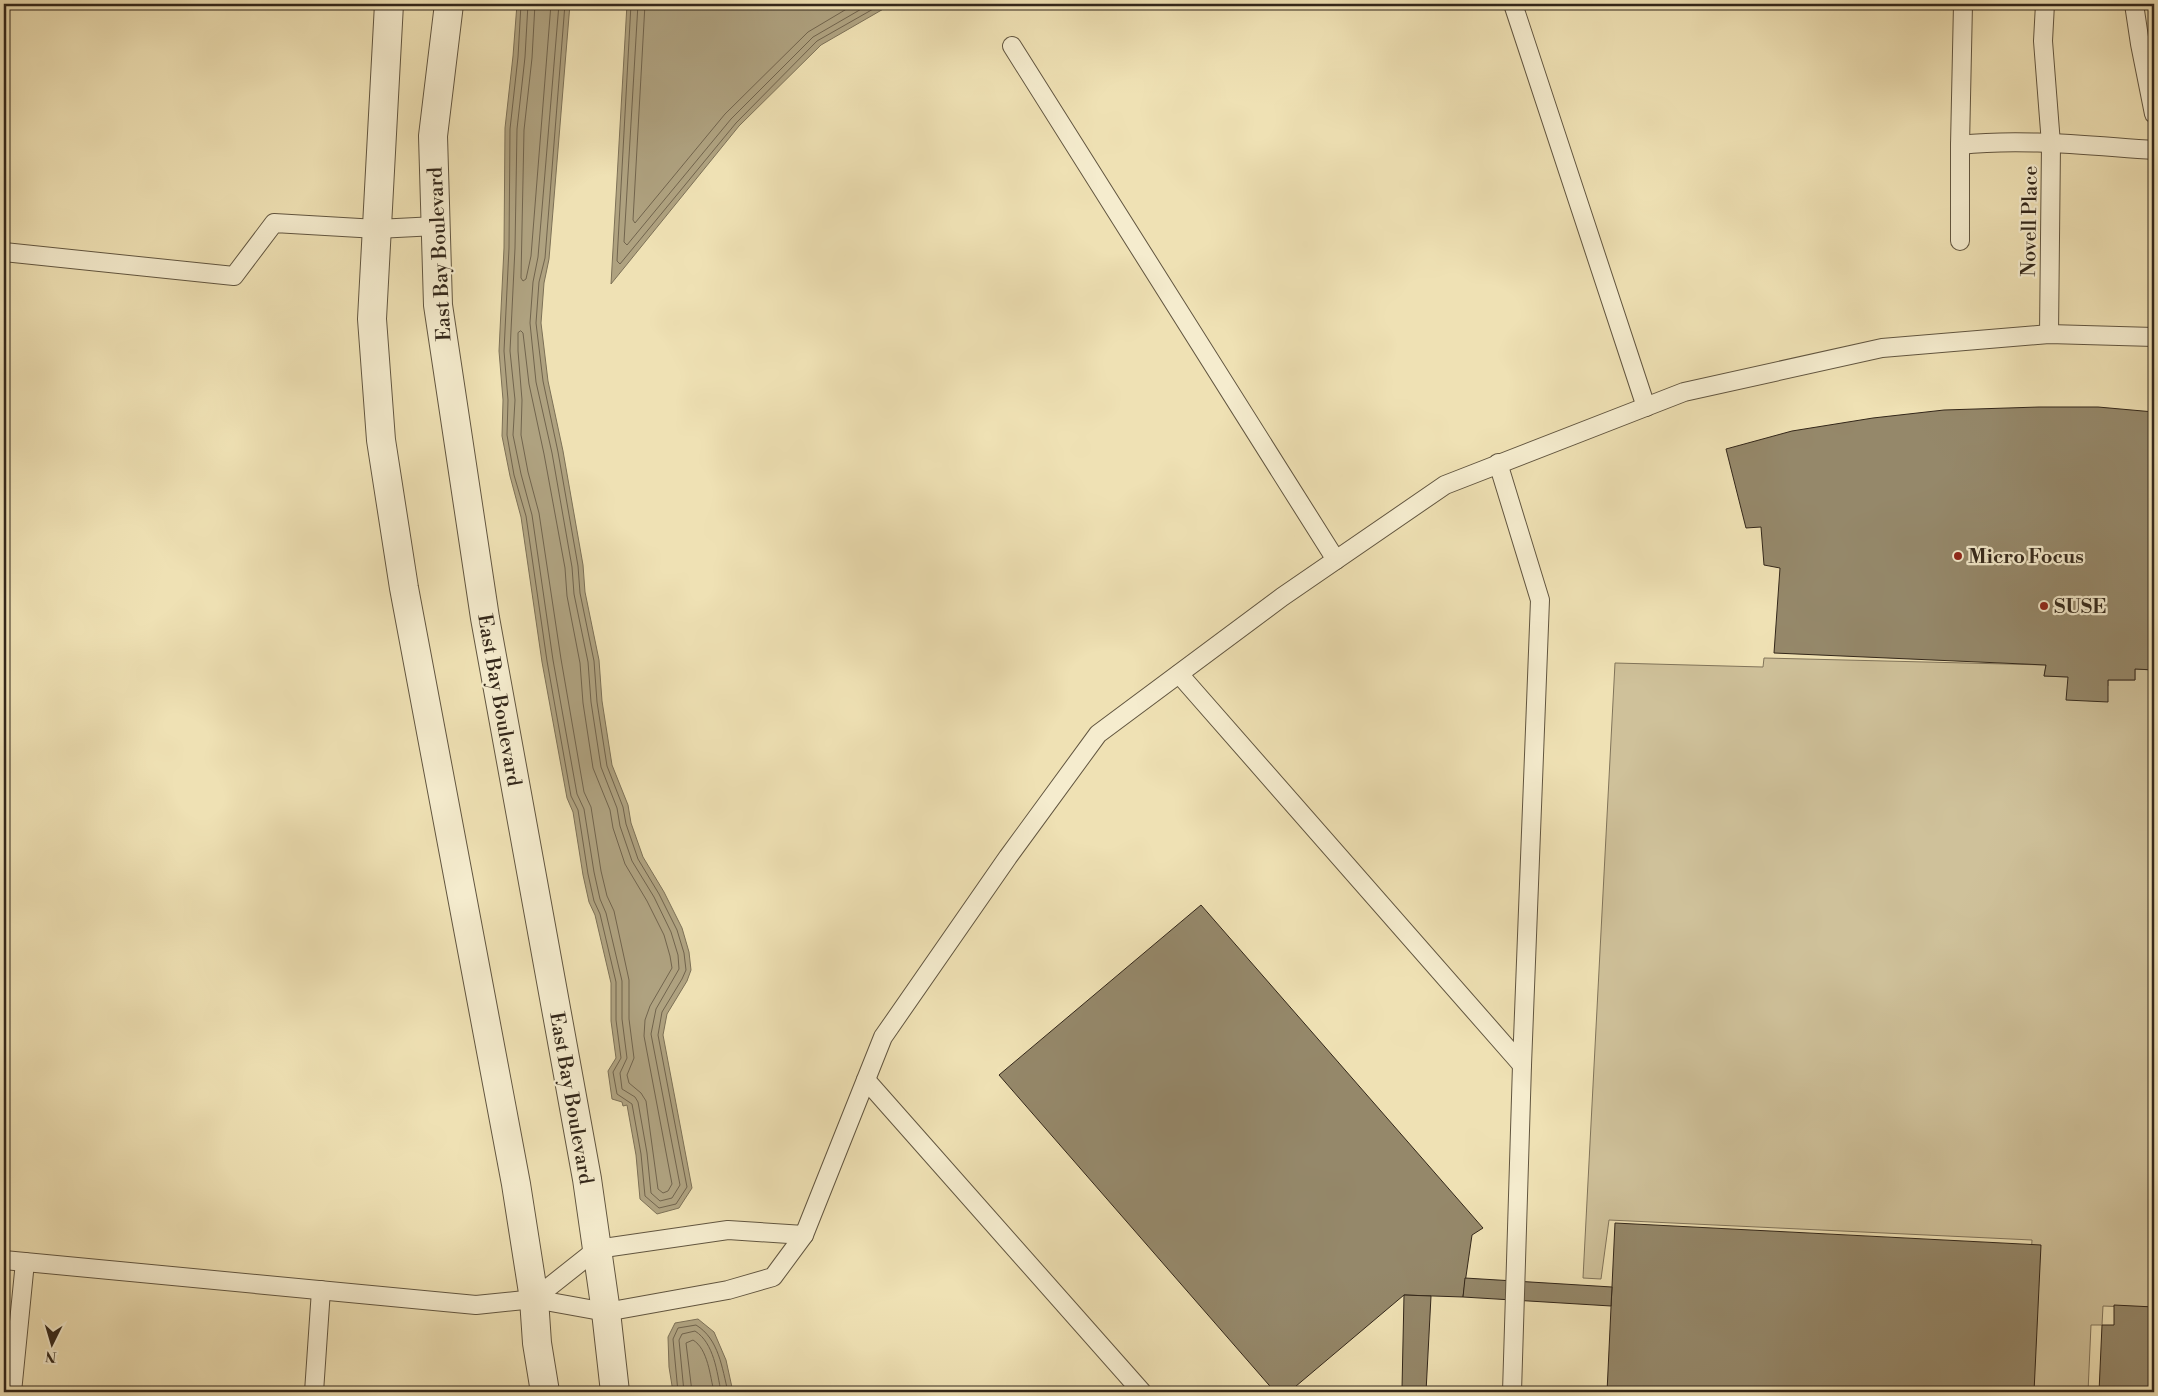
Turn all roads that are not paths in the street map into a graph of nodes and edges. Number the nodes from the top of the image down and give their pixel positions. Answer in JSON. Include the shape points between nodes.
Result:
{"nodes":[{"id":1,"x":389,"y":4,"type":"edge"},
{"id":2,"x":450,"y":4,"type":"edge"},
{"id":3,"x":1514,"y":4,"type":"edge"},
{"id":4,"x":1962,"y":4,"type":"edge"},
{"id":5,"x":2045,"y":4,"type":"edge"},
{"id":6,"x":2134,"y":4,"type":"edge"},
{"id":7,"x":1012,"y":46,"type":"dead end"},
{"id":8,"x":2154,"y":114,"type":"edge"},
{"id":9,"x":2051,"y":144,"type":"junction"},
{"id":10,"x":1960,"y":145,"type":"junction"},
{"id":11,"x":2154,"y":150,"type":"edge"},
{"id":12,"x":436,"y":226,"type":"junction"},
{"id":13,"x":377,"y":229,"type":"junction"},
{"id":14,"x":1960,"y":241,"type":"dead end"},
{"id":15,"x":4,"y":252,"type":"edge"},
{"id":16,"x":2048,"y":334,"type":"junction"},
{"id":17,"x":2154,"y":337,"type":"edge"},
{"id":18,"x":1646,"y":407,"type":"junction"},
{"id":19,"x":1498,"y":463,"type":"junction"},
{"id":20,"x":1336,"y":560,"type":"junction"},
{"id":21,"x":1179,"y":674,"type":"junction"},
{"id":22,"x":1522,"y":1065,"type":"junction"},
{"id":23,"x":866,"y":1080,"type":"junction"},
{"id":24,"x":804,"y":1235,"type":"junction"},
{"id":25,"x":597,"y":1250,"type":"junction"},
{"id":26,"x":4,"y":1260,"type":"edge"},
{"id":27,"x":25,"y":1262,"type":"junction"},
{"id":28,"x":321,"y":1290,"type":"junction"},
{"id":29,"x":534,"y":1299,"type":"junction"},
{"id":30,"x":606,"y":1312,"type":"junction"},
{"id":31,"x":12,"y":1392,"type":"edge"},
{"id":32,"x":314,"y":1392,"type":"edge"},
{"id":33,"x":545,"y":1392,"type":"edge"},
{"id":34,"x":615,"y":1392,"type":"edge"},
{"id":35,"x":1142,"y":1392,"type":"edge"},
{"id":36,"x":1512,"y":1392,"type":"edge"}],
"edges":[{"from":1,"to":13,"type":"street"},
{"from":2,"to":12,"type":"street","name":"East Bay Boulevard","via":[[433,136]]},
{"from":3,"to":18,"type":"lane"},
{"from":4,"to":10,"type":"lane"},
{"from":5,"to":9,"type":"lane","name":"Novell Place","via":[[2043,40]]},
{"from":6,"to":8,"type":"lane"},
{"from":7,"to":20,"type":"lane"},
{"from":9,"to":10,"type":"lane"},
{"from":9,"to":11,"type":"lane"},
{"from":9,"to":16,"type":"lane","name":"Novell Place"},
{"from":10,"to":14,"type":"lane"},
{"from":12,"to":13,"type":"lane"},
{"from":12,"to":25,"type":"street","name":"East Bay Boulevard","via":[[438,305],[485,618]]},
{"from":13,"to":15,"type":"lane","via":[[274,223],[234,276]]},
{"from":13,"to":29,"type":"street","via":[[372,319],[381,440],[404,588],[516,1184]]},
{"from":16,"to":17,"type":"lane"},
{"from":16,"to":18,"type":"lane","via":[[1882,348],[1684,392]]},
{"from":18,"to":19,"type":"lane"},
{"from":19,"to":20,"type":"lane","via":[[1445,485]]},
{"from":19,"to":22,"type":"lane","via":[[1540,600]]},
{"from":20,"to":21,"type":"lane"},
{"from":21,"to":22,"type":"lane"},
{"from":21,"to":23,"type":"lane","via":[[1098,734],[883,1037]]},
{"from":22,"to":36,"type":"lane"},
{"from":23,"to":24,"type":"lane"},
{"from":23,"to":35,"type":"lane"},
{"from":24,"to":25,"type":"lane","via":[[728,1230]]},
{"from":24,"to":30,"type":"lane","via":[[773,1277],[728,1290]]},
{"from":25,"to":29,"type":"lane"},
{"from":25,"to":30,"type":"street","name":"East Bay Boulevard"},
{"from":26,"to":27,"type":"lane"},
{"from":27,"to":28,"type":"lane"},
{"from":27,"to":31,"type":"lane"},
{"from":28,"to":29,"type":"lane","via":[[476,1305]]},
{"from":28,"to":32,"type":"lane"},
{"from":29,"to":30,"type":"lane"},
{"from":29,"to":33,"type":"street"},
{"from":30,"to":34,"type":"street","name":"East Bay Boulevard"}]}
